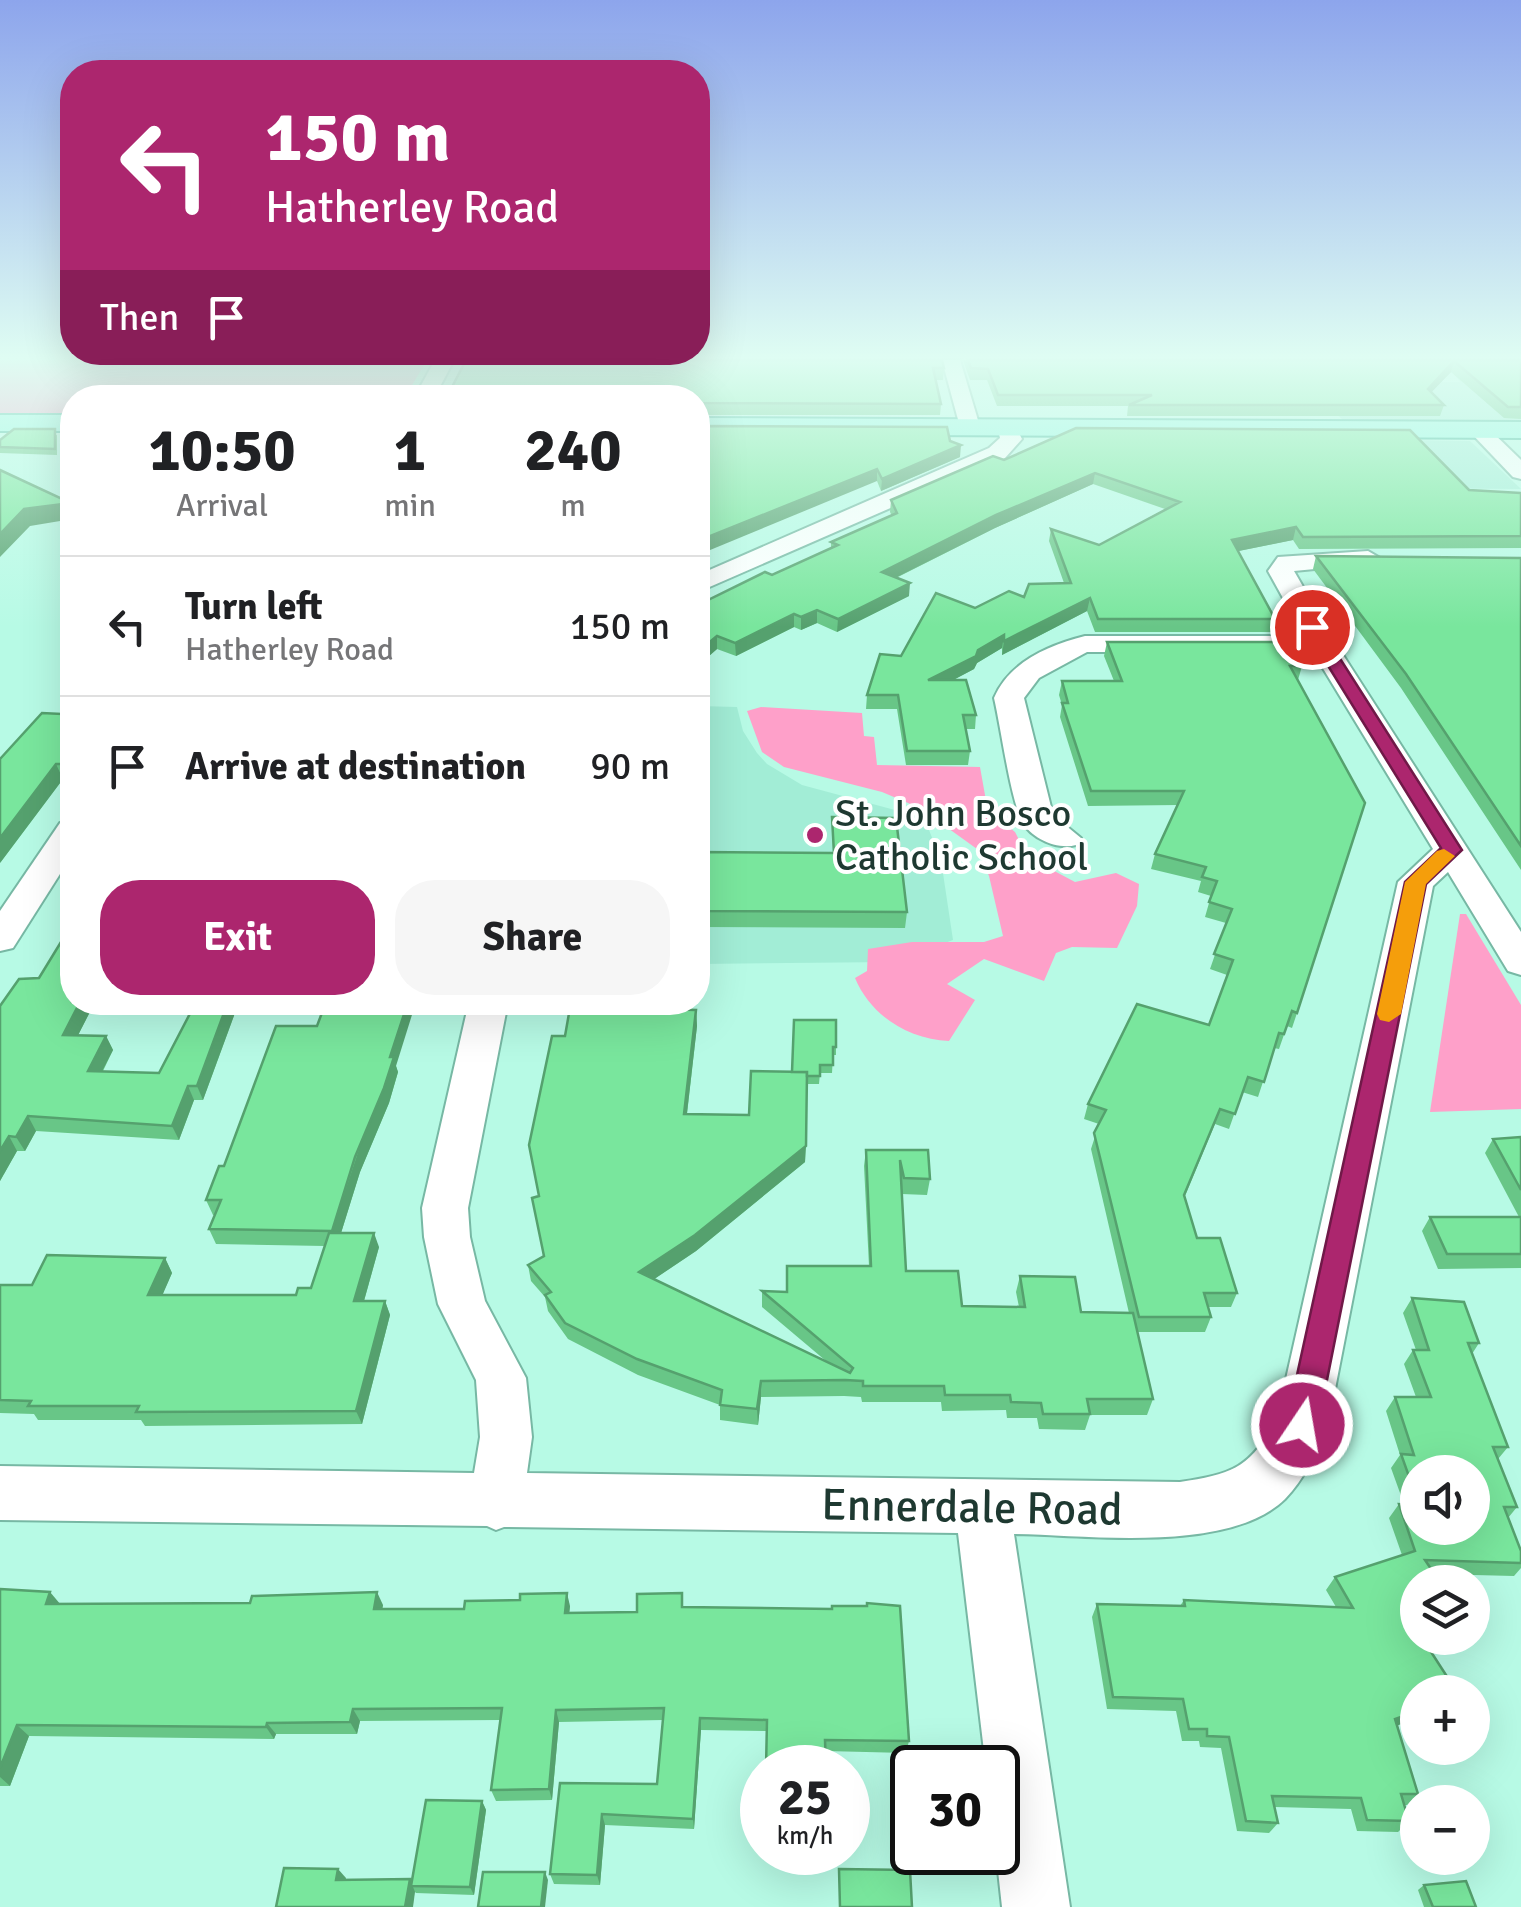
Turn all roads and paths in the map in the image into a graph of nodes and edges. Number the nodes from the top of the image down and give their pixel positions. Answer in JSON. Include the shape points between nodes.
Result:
{"nodes":[{"id":1,"x":1000,"y":449,"type":"edge"},
{"id":2,"x":1497,"y":449,"type":"edge"},
{"id":3,"x":1521,"y":472,"type":"edge"},
{"id":4,"x":1404,"y":558,"type":"edge"},
{"id":5,"x":710,"y":579,"type":"edge"},
{"id":6,"x":1322,"y":644,"type":"junction"},
{"id":7,"x":1064,"y":838,"type":"dead end"},
{"id":8,"x":60,"y":848,"type":"edge"},
{"id":9,"x":1452,"y":850,"type":"junction"},
{"id":10,"x":0,"y":939,"type":"edge"},
{"id":11,"x":1521,"y":962,"type":"edge"},
{"id":12,"x":487,"y":1015,"type":"edge"},
{"id":13,"x":0,"y":1494,"type":"edge"},
{"id":14,"x":496,"y":1502,"type":"junction"},
{"id":15,"x":982,"y":1507,"type":"junction"},
{"id":16,"x":1036,"y":1907,"type":"edge"}],
"edges":[{"from":1,"to":5,"type":"street"},
{"from":2,"to":3,"type":"street"},
{"from":4,"to":6,"type":"street","via":[[1300,558],[1282,566]]},
{"from":6,"to":7,"type":"street","via":[[1085,644],[1015,684],[1009,698],[1038,820]]},
{"from":6,"to":9,"type":"street"},
{"from":8,"to":10,"type":"street"},
{"from":9,"to":11,"type":"street"},
{"from":9,"to":15,"type":"street","name":"Ennerdale Road","via":[[1416,882],[1302,1425],[1282,1465],[1255,1492],[1180,1509]]},
{"from":12,"to":14,"type":"street","via":[[446,1208],[462,1304],[496,1364],[503,1391],[506,1437]]},
{"from":13,"to":14,"type":"street","name":"Ennerdale Road"},
{"from":14,"to":15,"type":"street","name":"Ennerdale Road"},
{"from":15,"to":16,"type":"street"}]}
